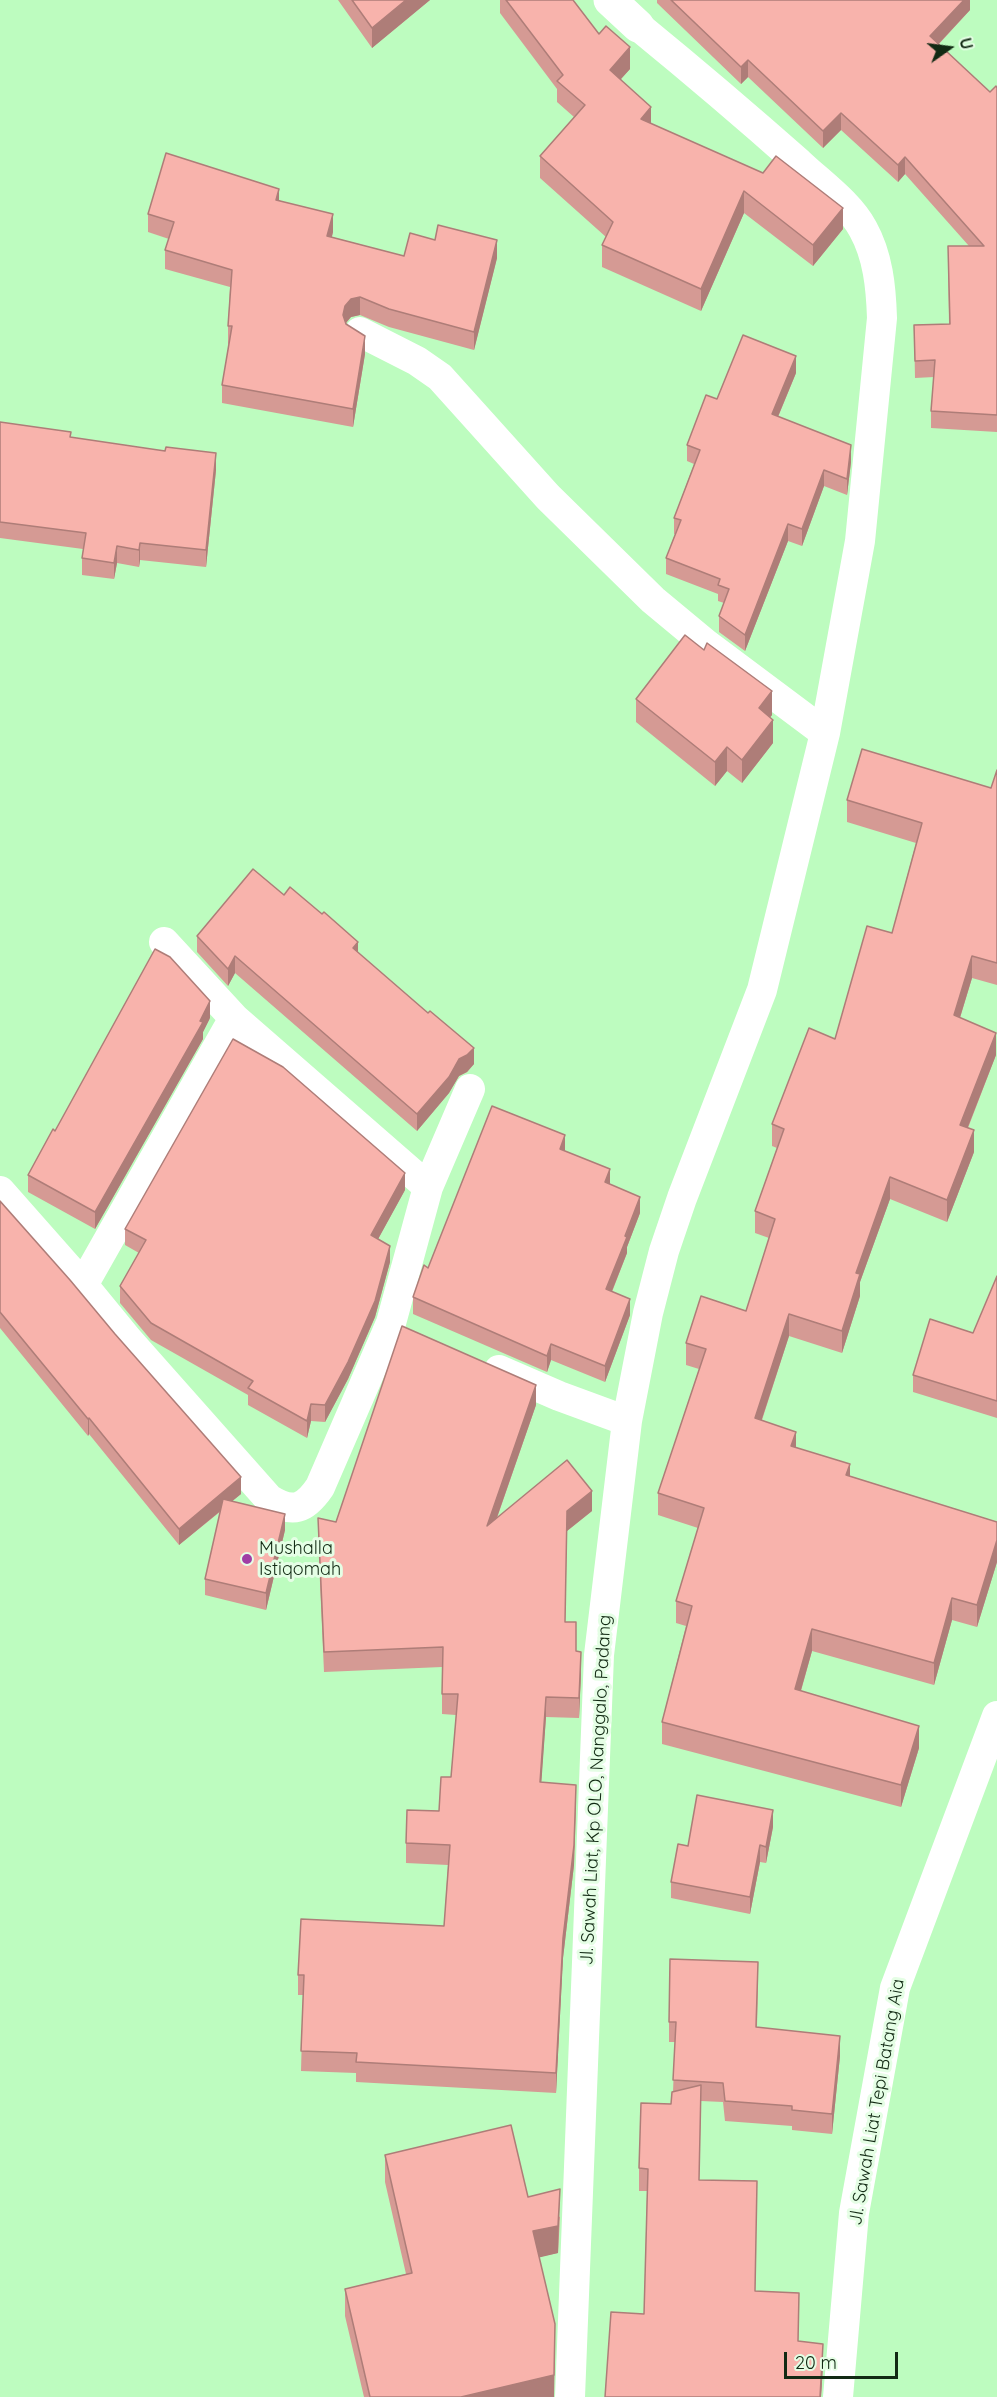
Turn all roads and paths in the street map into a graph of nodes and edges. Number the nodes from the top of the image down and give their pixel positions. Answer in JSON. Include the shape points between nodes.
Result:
{"nodes":[{"id":1,"x":610,"y":0,"type":"edge"},
{"id":2,"x":638,"y":26,"type":"joint"},
{"id":3,"x":360,"y":332,"type":"edge"},
{"id":4,"x":825,"y":733,"type":"junction"},
{"id":5,"x":164,"y":942,"type":"dead end"},
{"id":6,"x":234,"y":1018,"type":"junction"},
{"id":7,"x":470,"y":1089,"type":"dead end"},
{"id":8,"x":428,"y":1187,"type":"junction"},
{"id":9,"x":0,"y":1191,"type":"edge"},
{"id":10,"x":83,"y":1285,"type":"junction"},
{"id":11,"x":475,"y":1359,"type":"edge"},
{"id":12,"x":627,"y":1421,"type":"junction"},
{"id":13,"x":997,"y":1716,"type":"edge"},
{"id":14,"x":570,"y":2397,"type":"edge"},
{"id":15,"x":838,"y":2397,"type":"edge"}],
"edges":[{"from":1,"to":2,"type":"street"},
{"from":2,"to":4,"type":"street","name":"Jl. Sawah Liat, Kp OLO, Nanggalo, Padang","via":[[734,105],[838,199],[862,228],[877,263],[882,318],[860,541]]},
{"from":3,"to":4,"type":"street","via":[[440,377],[548,497],[653,600]]},
{"from":4,"to":12,"type":"street","name":"Jl. Sawah Liat, Kp OLO, Nanggalo, Padang","via":[[762,990],[664,1251]]},
{"from":5,"to":6,"type":"street"},
{"from":6,"to":8,"type":"street"},
{"from":6,"to":10,"type":"street"},
{"from":7,"to":8,"type":"street"},
{"from":8,"to":10,"type":"street","via":[[396,1298],[402,1328],[320,1487],[299,1508],[281,1507],[269,1499]]},
{"from":9,"to":10,"type":"street"},
{"from":11,"to":12,"type":"street"},
{"from":12,"to":14,"type":"street","name":"Jl. Sawah Liat, Kp OLO, Nanggalo, Padang","via":[[599,1655]]},
{"from":13,"to":15,"type":"street","name":"Jl. Sawah Liat Tepi Batang Aia","via":[[895,1988],[854,2213]]}]}
